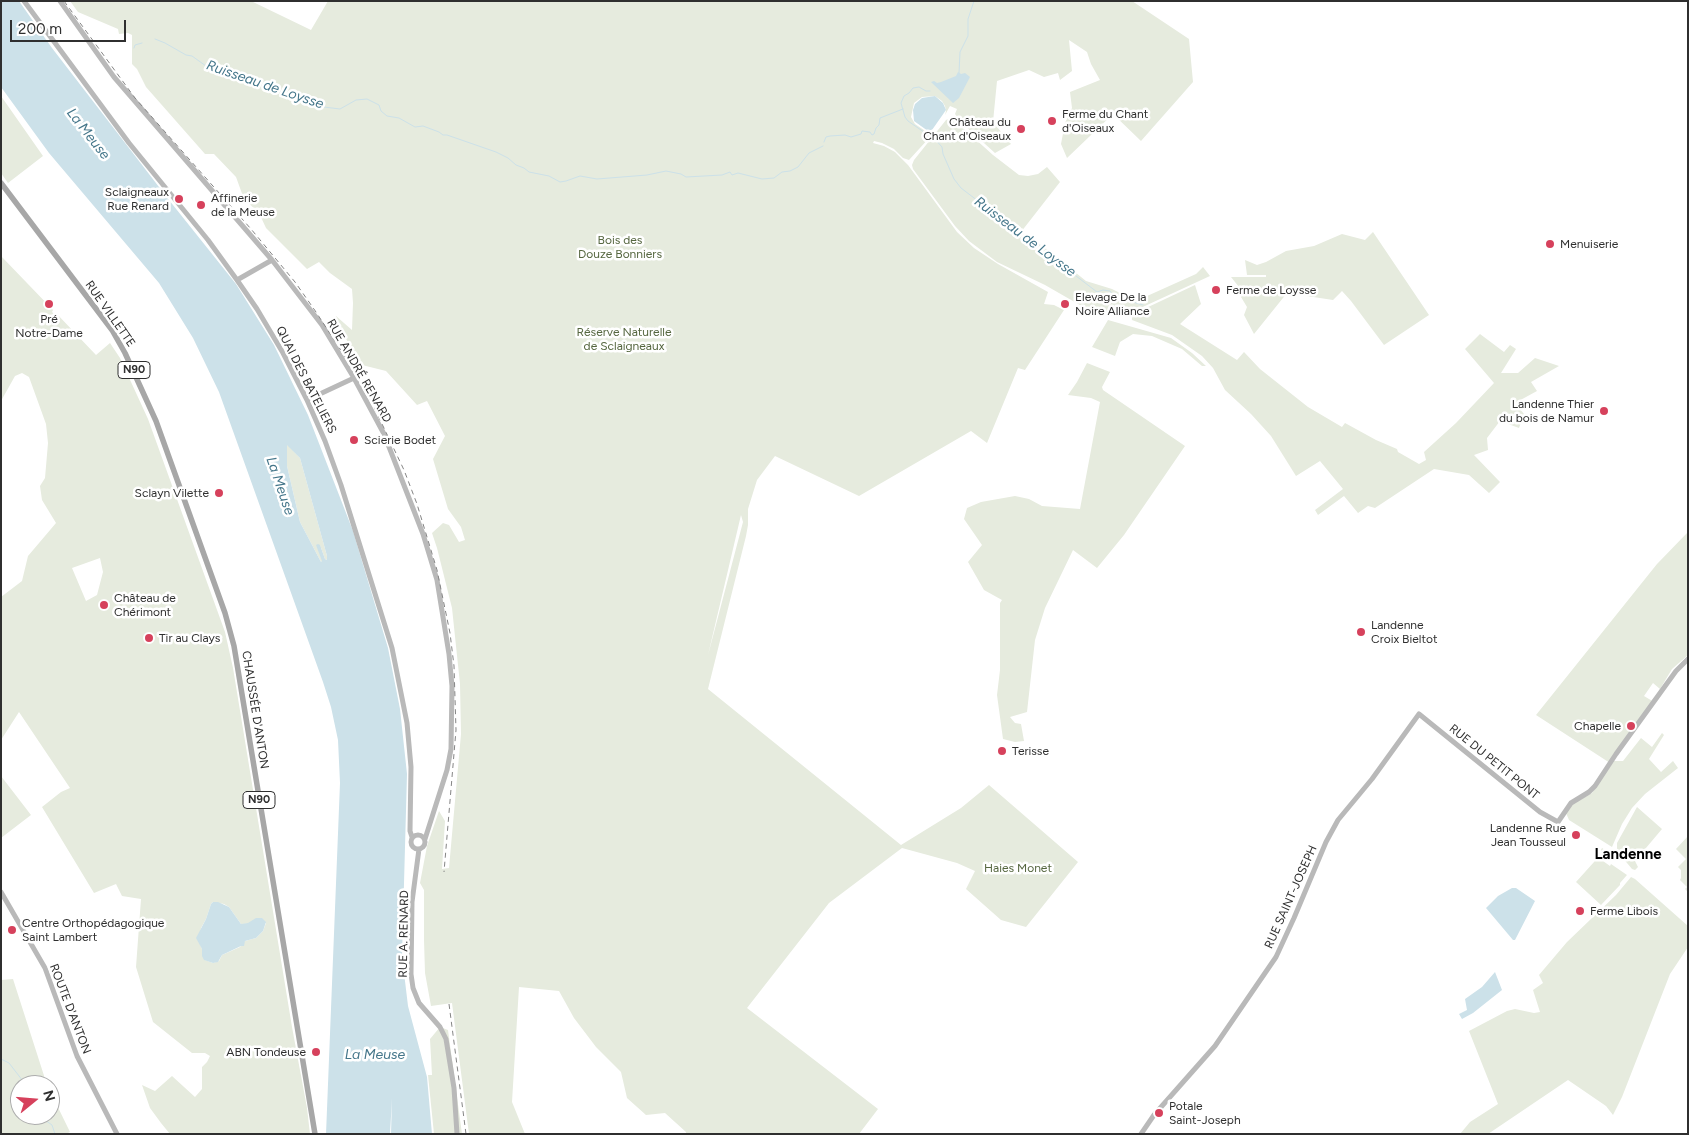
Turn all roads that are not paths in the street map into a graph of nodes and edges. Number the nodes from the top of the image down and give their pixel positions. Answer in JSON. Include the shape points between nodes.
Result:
{"nodes":[{"id":1,"x":24,"y":1,"type":"edge"},
{"id":2,"x":60,"y":1,"type":"edge"},
{"id":3,"x":1,"y":183,"type":"edge"},
{"id":4,"x":272,"y":260,"type":"junction"},
{"id":5,"x":237,"y":280,"type":"junction"},
{"id":6,"x":354,"y":378,"type":"junction"},
{"id":7,"x":307,"y":400,"type":"junction"},
{"id":8,"x":176,"y":474,"type":"joint"},
{"id":9,"x":1688,"y":658,"type":"edge"},
{"id":10,"x":1419,"y":714,"type":"joint"},
{"id":11,"x":412,"y":837,"type":"junction"},
{"id":12,"x":425,"y":839,"type":"junction"},
{"id":13,"x":419,"y":849,"type":"junction"},
{"id":14,"x":1,"y":892,"type":"edge"},
{"id":15,"x":117,"y":1134,"type":"edge"},
{"id":16,"x":315,"y":1134,"type":"edge"},
{"id":17,"x":456,"y":1134,"type":"edge"},
{"id":18,"x":1141,"y":1134,"type":"edge"}],
"edges":[{"from":1,"to":5,"type":"street","name":"QUAI DES BATELIERS","via":[[129,143]]},
{"from":2,"to":4,"type":"street","name":"RUE ANDRÉ RENARD","via":[[114,77]]},
{"from":3,"to":8,"type":"main road","name":"RUE VILLETTE","number":"N90","via":[[112,330],[145,394]]},
{"from":4,"to":5,"type":"street"},
{"from":4,"to":6,"type":"street","name":"RUE ANDRÉ RENARD","via":[[322,325]]},
{"from":5,"to":7,"type":"street","name":"QUAI DES BATELIERS","via":[[283,353]]},
{"from":6,"to":7,"type":"street"},
{"from":6,"to":12,"type":"street","name":"RUE ANDRÉ RENARD","via":[[384,434],[423,534],[442,608],[452,686],[451,749]]},
{"from":7,"to":11,"type":"street","name":"QUAI DES BATELIERS","via":[[338,476],[392,648],[407,723]]},
{"from":8,"to":16,"type":"main road","name":"CHAUSSÉE D'ANTON","number":"N90","via":[[231,631]]},
{"from":9,"to":10,"type":"street","name":"RUE DU PETIT PONT","via":[[1595,786],[1567,807],[1558,822],[1540,812]]},
{"from":10,"to":18,"type":"street","name":"RUE SAINT-JOSEPH","via":[[1372,780],[1338,820],[1271,965],[1215,1046]]},
{"from":11,"to":12,"type":"street","via":[[419,834]]},
{"from":11,"to":13,"type":"street","via":[[411,844]]},
{"from":12,"to":13,"type":"street"},
{"from":13,"to":17,"type":"street","name":"RUE A. RENARD","via":[[412,902],[411,974],[419,1003],[446,1038],[454,1088]]},
{"from":14,"to":15,"type":"street","name":"ROUTE D'ANTON","via":[[45,968],[77,1056]]}]}
